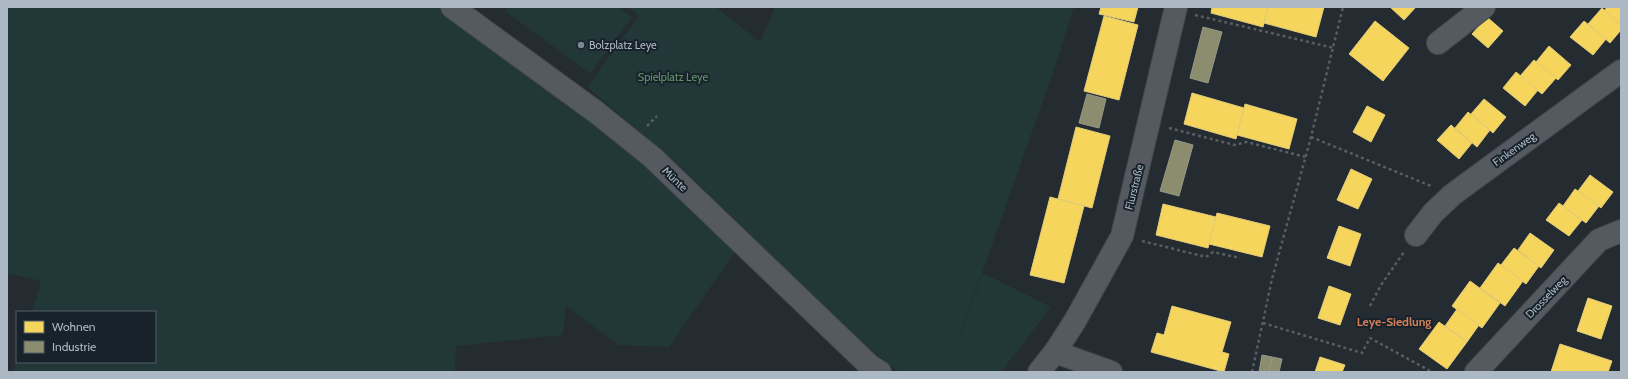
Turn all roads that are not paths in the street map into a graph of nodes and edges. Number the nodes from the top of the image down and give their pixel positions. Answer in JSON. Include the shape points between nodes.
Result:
{"nodes":[{"id":1,"x":452,"y":7,"type":"edge"},
{"id":2,"x":1484,"y":7,"type":"edge"},
{"id":3,"x":1176,"y":9,"type":"edge"},
{"id":4,"x":1438,"y":43,"type":"dead end"},
{"id":5,"x":1621,"y":71,"type":"edge"},
{"id":6,"x":1621,"y":231,"type":"edge"},
{"id":7,"x":1416,"y":235,"type":"road end"},
{"id":8,"x":1055,"y":352,"type":"junction"},
{"id":9,"x":880,"y":372,"type":"edge"},
{"id":10,"x":1039,"y":372,"type":"edge"},
{"id":11,"x":1111,"y":372,"type":"edge"},
{"id":12,"x":1476,"y":372,"type":"edge"}],
"edges":[{"from":1,"to":9,"type":"street","name":"Münte","via":[[596,112],[652,157],[869,365]]},
{"from":2,"to":4,"type":"street"},
{"from":3,"to":8,"type":"street","name":"Flurstraße","via":[[1122,236]]},
{"from":5,"to":7,"type":"street","name":"Finkenweg","via":[[1452,195],[1433,213]]},
{"from":6,"to":12,"type":"street","name":"Drosselweg","via":[[1599,240]]},
{"from":8,"to":10,"type":"street","name":"Flurstraße"},
{"from":8,"to":11,"type":"street"}]}
